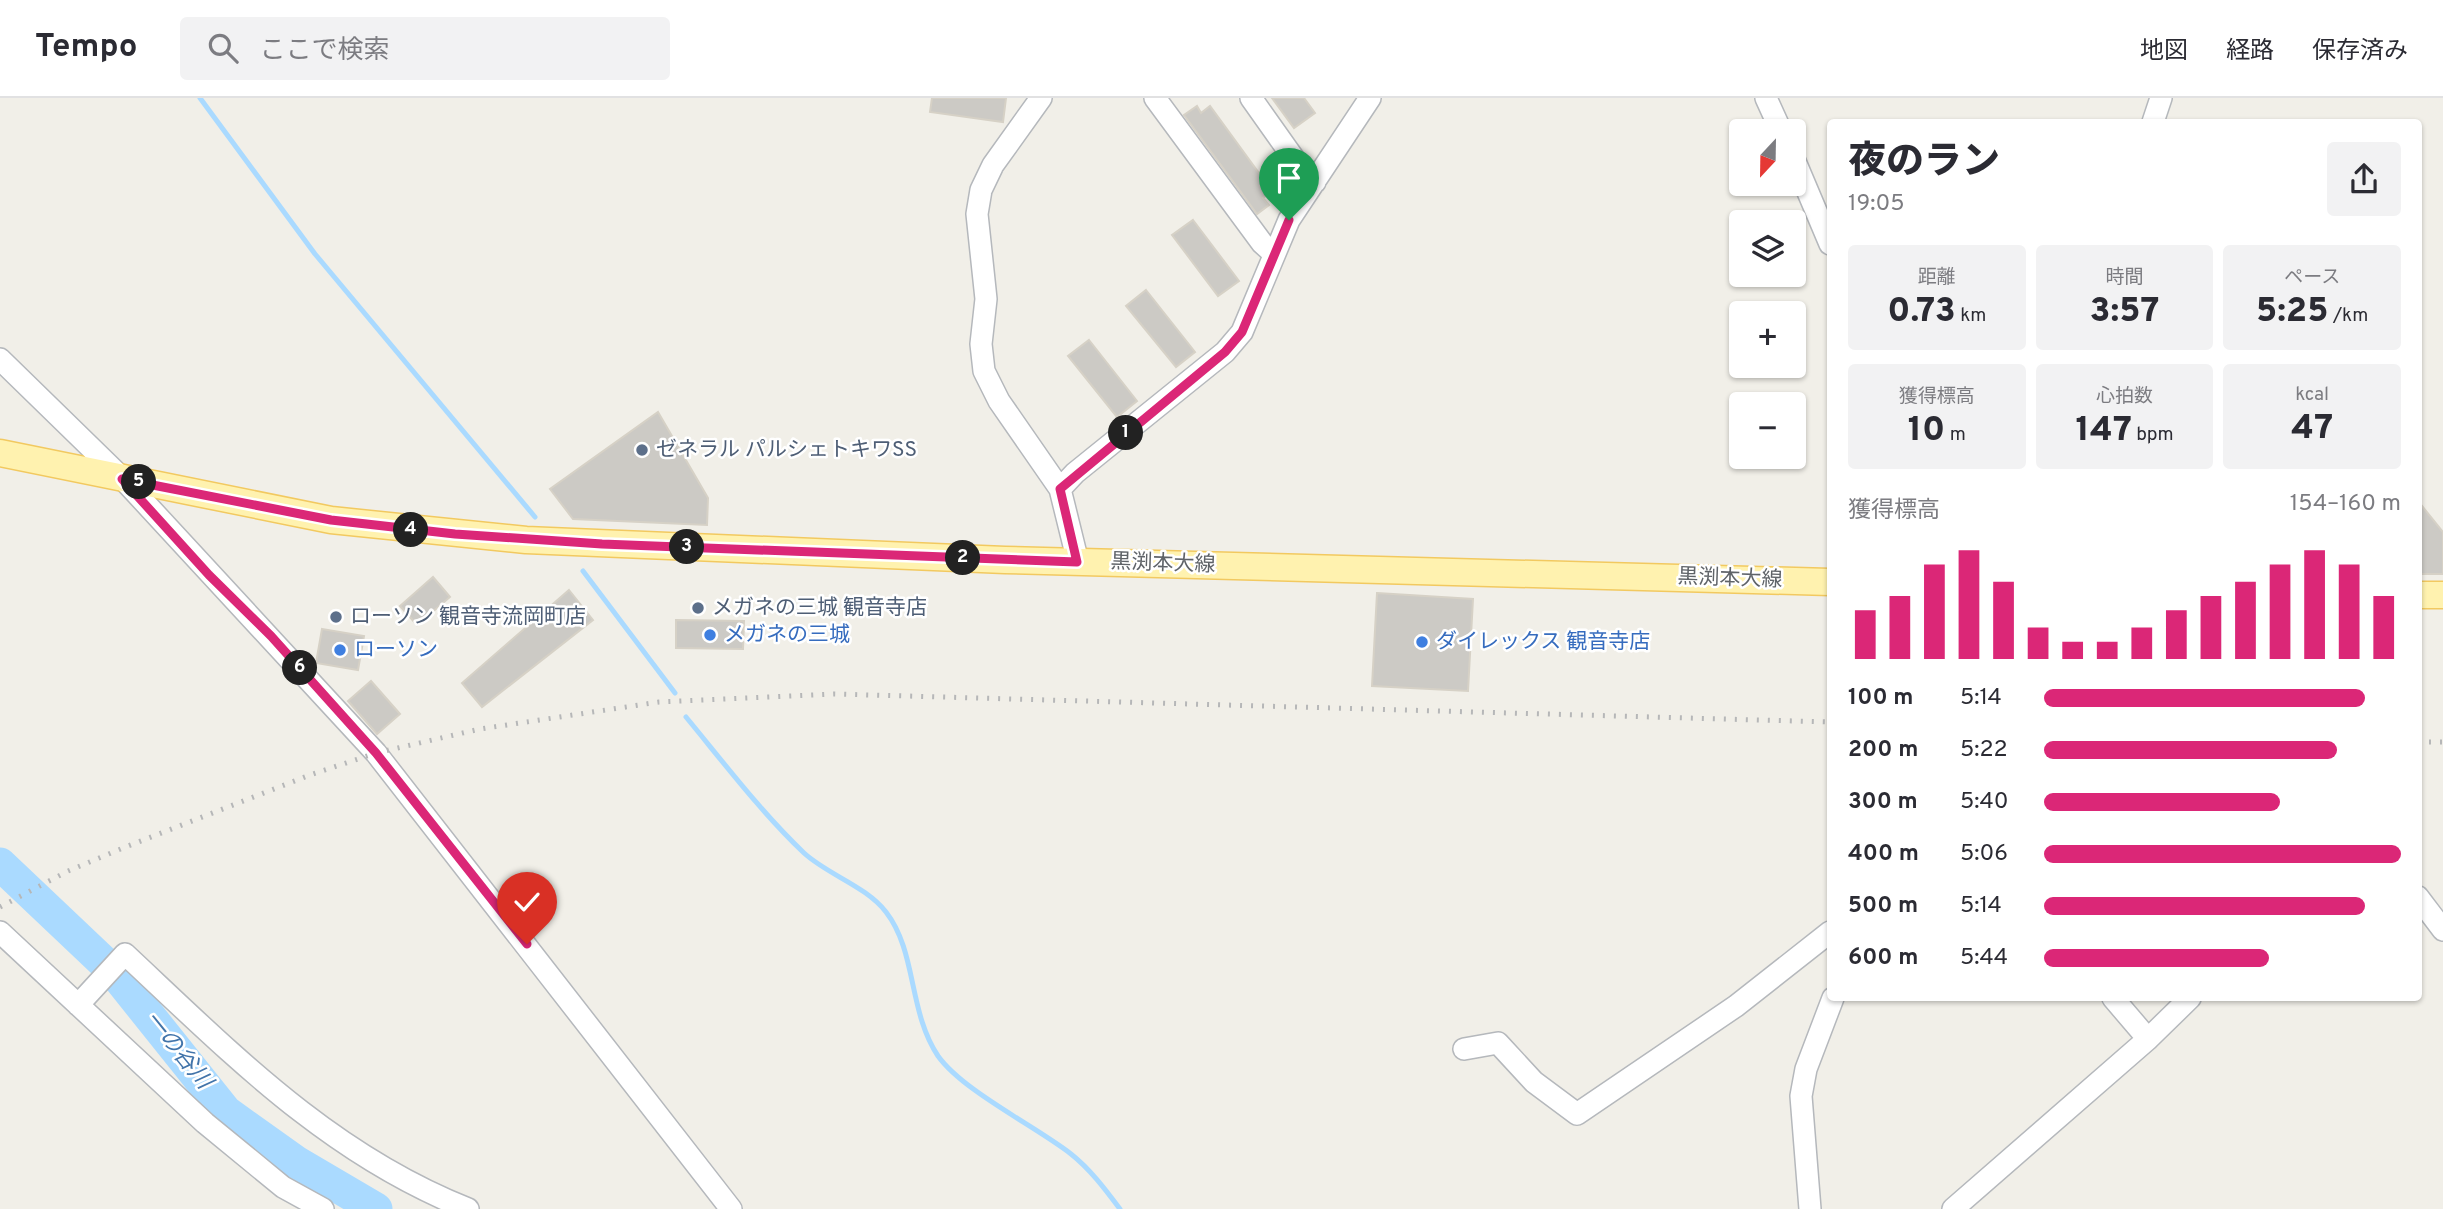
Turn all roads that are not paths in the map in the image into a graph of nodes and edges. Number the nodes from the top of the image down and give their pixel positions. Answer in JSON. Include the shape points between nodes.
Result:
{"nodes":[{"id":1,"x":1041,"y":98,"type":"edge"},
{"id":2,"x":1155,"y":98,"type":"edge"},
{"id":3,"x":1251,"y":98,"type":"edge"},
{"id":4,"x":1372,"y":98,"type":"edge"},
{"id":5,"x":1389,"y":98,"type":"edge"},
{"id":6,"x":1766,"y":98,"type":"edge"},
{"id":7,"x":2161,"y":98,"type":"edge"},
{"id":8,"x":1776,"y":119,"type":"edge"},
{"id":9,"x":2154,"y":119,"type":"edge"},
{"id":10,"x":1315,"y":182,"type":"junction"},
{"id":11,"x":1806,"y":187,"type":"edge"},
{"id":12,"x":1827,"y":237,"type":"edge"},
{"id":13,"x":1273,"y":253,"type":"junction"},
{"id":14,"x":0,"y":359,"type":"edge"},
{"id":15,"x":0,"y":453,"type":"edge"},
{"id":16,"x":122,"y":479,"type":"junction"},
{"id":17,"x":1060,"y":489,"type":"junction"},
{"id":18,"x":1077,"y":562,"type":"junction"},
{"id":19,"x":1827,"y":582,"type":"edge"},
{"id":20,"x":2422,"y":595,"type":"edge"},
{"id":21,"x":2443,"y":595,"type":"edge"},
{"id":22,"x":2422,"y":902,"type":"edge"},
{"id":23,"x":2443,"y":930,"type":"edge"},
{"id":24,"x":0,"y":932,"type":"edge"},
{"id":25,"x":1827,"y":934,"type":"edge"},
{"id":26,"x":1832,"y":1001,"type":"edge"},
{"id":27,"x":2116,"y":1001,"type":"edge"},
{"id":28,"x":2187,"y":1001,"type":"edge"},
{"id":29,"x":78,"y":1005,"type":"junction"},
{"id":30,"x":2148,"y":1039,"type":"junction"},
{"id":31,"x":1464,"y":1049,"type":"dead end"},
{"id":32,"x":323,"y":1209,"type":"edge"},
{"id":33,"x":468,"y":1209,"type":"edge"},
{"id":34,"x":731,"y":1209,"type":"edge"},
{"id":35,"x":1810,"y":1209,"type":"edge"},
{"id":36,"x":1953,"y":1209,"type":"edge"}],
"edges":[{"from":1,"to":17,"type":"street","via":[[993,165],[981,190],[977,214],[986,299],[981,344],[984,371],[999,401]]},
{"from":2,"to":13,"type":"street"},
{"from":3,"to":10,"type":"street"},
{"from":4,"to":5,"type":"street"},
{"from":4,"to":10,"type":"street"},
{"from":6,"to":8,"type":"street"},
{"from":7,"to":9,"type":"street"},
{"from":10,"to":13,"type":"street"},
{"from":11,"to":12,"type":"street"},
{"from":13,"to":17,"type":"street","via":[[1242,332],[1225,352]]},
{"from":14,"to":16,"type":"street"},
{"from":15,"to":16,"type":"main road","name":"黒渕本大線"},
{"from":16,"to":18,"type":"main road","name":"黒渕本大線","via":[[331,520],[479,536]]},
{"from":16,"to":34,"type":"street","via":[[376,753]]},
{"from":17,"to":18,"type":"street"},
{"from":18,"to":19,"type":"main road","name":"黒渕本大線"},
{"from":20,"to":21,"type":"main road"},
{"from":22,"to":23,"type":"street"},
{"from":24,"to":29,"type":"street"},
{"from":25,"to":31,"type":"street","via":[[1735,1006],[1577,1114],[1534,1082],[1498,1043]]},
{"from":26,"to":35,"type":"street","via":[[1806,1069],[1801,1096]]},
{"from":27,"to":30,"type":"street"},
{"from":28,"to":30,"type":"street"},
{"from":29,"to":32,"type":"street","via":[[205,1123],[283,1187]]},
{"from":29,"to":33,"type":"street","via":[[125,954],[253,1073],[321,1129],[424,1192]]},
{"from":30,"to":36,"type":"street"}]}
